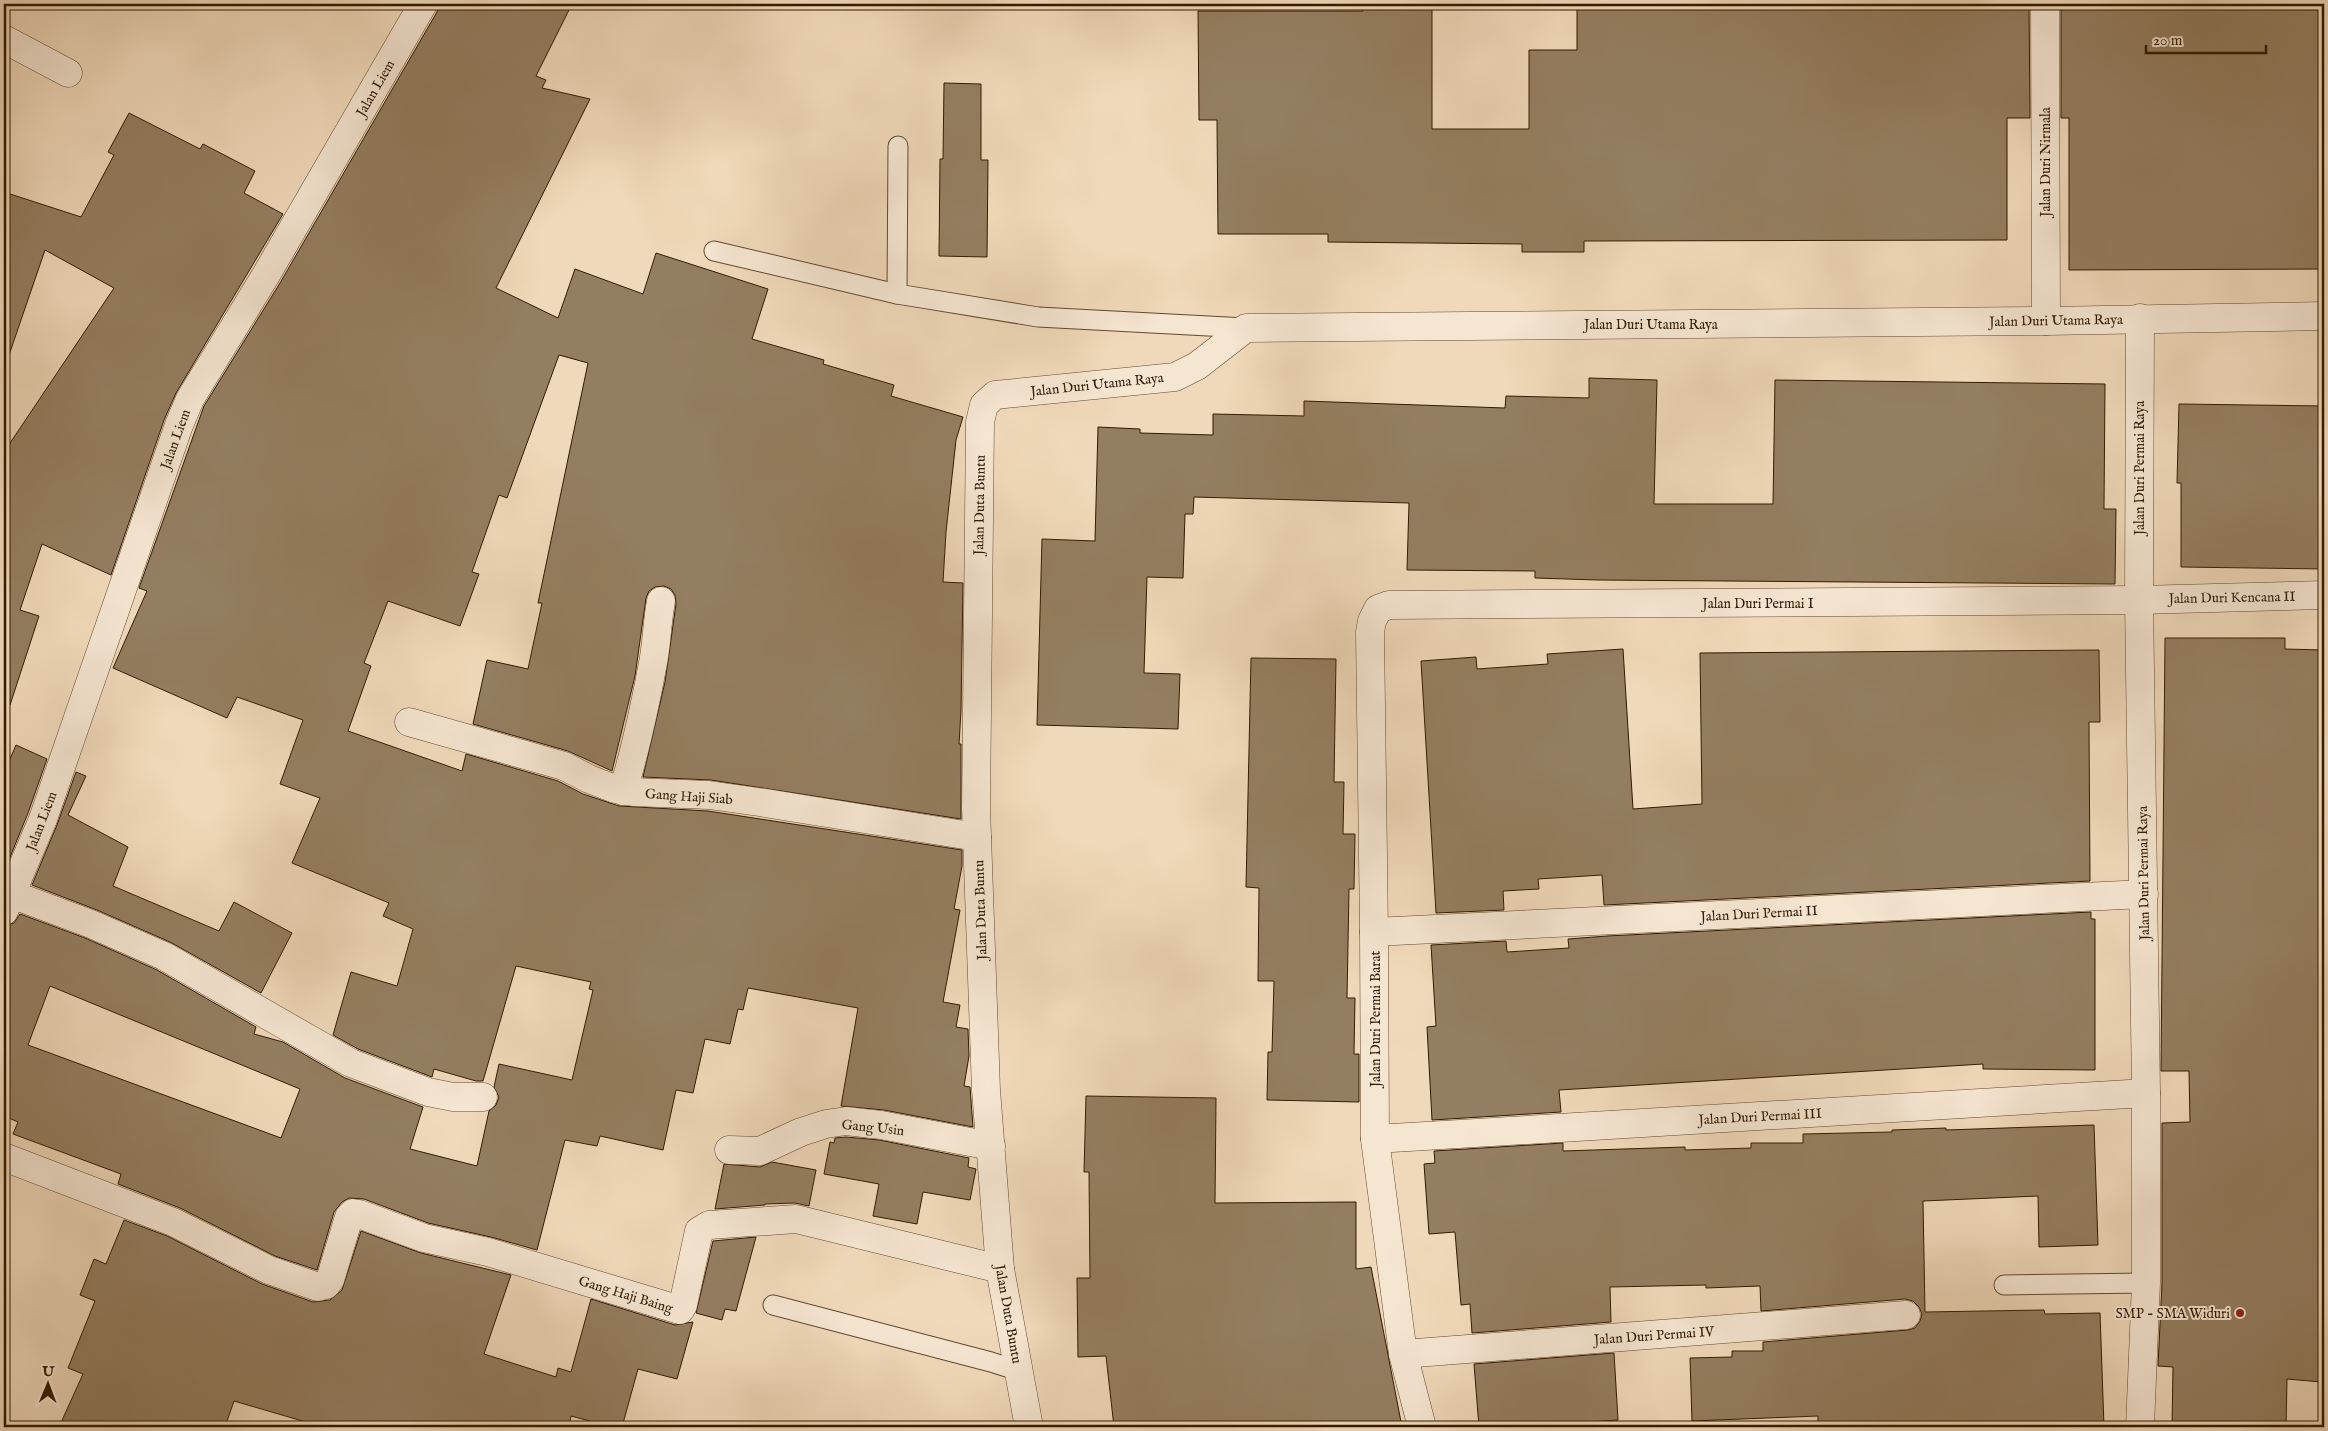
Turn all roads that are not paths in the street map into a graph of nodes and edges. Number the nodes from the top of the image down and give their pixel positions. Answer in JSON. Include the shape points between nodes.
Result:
{"nodes":[{"id":1,"x":422,"y":4,"type":"edge"},
{"id":2,"x":2045,"y":4,"type":"edge"},
{"id":3,"x":4,"y":39,"type":"edge"},
{"id":4,"x":68,"y":73,"type":"dead end"},
{"id":5,"x":898,"y":146,"type":"dead end"},
{"id":6,"x":714,"y":251,"type":"dead end"},
{"id":7,"x":897,"y":294,"type":"junction"},
{"id":8,"x":2324,"y":316,"type":"edge"},
{"id":9,"x":2140,"y":318,"type":"junction"},
{"id":10,"x":2046,"y":321,"type":"junction"},
{"id":11,"x":1246,"y":328,"type":"junction"},
{"id":12,"x":995,"y":395,"type":"joint"},
{"id":13,"x":2324,"y":595,"type":"edge"},
{"id":14,"x":2139,"y":600,"type":"junction"},
{"id":15,"x":661,"y":601,"type":"dead end"},
{"id":16,"x":1378,"y":609,"type":"joint"},
{"id":17,"x":409,"y":722,"type":"dead end"},
{"id":18,"x":623,"y":790,"type":"junction"},
{"id":19,"x":977,"y":837,"type":"junction"},
{"id":20,"x":2144,"y":894,"type":"junction"},
{"id":21,"x":7,"y":902,"type":"edge"},
{"id":22,"x":1374,"y":932,"type":"junction"},
{"id":23,"x":2146,"y":1093,"type":"junction"},
{"id":24,"x":483,"y":1097,"type":"dead end"},
{"id":25,"x":1375,"y":1139,"type":"junction"},
{"id":26,"x":991,"y":1146,"type":"junction"},
{"id":27,"x":729,"y":1150,"type":"dead end"},
{"id":28,"x":4,"y":1156,"type":"edge"},
{"id":29,"x":1000,"y":1269,"type":"junction"},
{"id":30,"x":2146,"y":1283,"type":"junction"},
{"id":31,"x":2004,"y":1285,"type":"dead end"},
{"id":32,"x":772,"y":1305,"type":"dead end"},
{"id":33,"x":1906,"y":1315,"type":"dead end"},
{"id":34,"x":1403,"y":1354,"type":"junction"},
{"id":35,"x":1019,"y":1371,"type":"junction"},
{"id":36,"x":1029,"y":1427,"type":"edge"},
{"id":37,"x":1422,"y":1427,"type":"edge"},
{"id":38,"x":2140,"y":1427,"type":"edge"}],
"edges":[{"from":1,"to":21,"type":"street","name":"Jalan Liem","via":[[190,399],[43,819]]},
{"from":2,"to":10,"type":"street","name":"Jalan Duri Nirmala"},
{"from":3,"to":4,"type":"street"},
{"from":5,"to":7,"type":"lane"},
{"from":6,"to":7,"type":"lane"},
{"from":7,"to":11,"type":"lane","via":[[1038,317]]},
{"from":8,"to":9,"type":"street","name":"Jalan Duri Utama Raya"},
{"from":9,"to":10,"type":"street","name":"Jalan Duri Utama Raya"},
{"from":9,"to":14,"type":"street","name":"Jalan Duri Permai Raya"},
{"from":10,"to":11,"type":"street","name":"Jalan Duri Utama Raya"},
{"from":11,"to":12,"type":"street","name":"Jalan Duri Utama Raya","via":[[1197,366],[1175,376]]},
{"from":12,"to":19,"type":"street","name":"Jalan Duta Buntu","via":[[984,405],[980,422]]},
{"from":13,"to":14,"type":"street","name":"Jalan Duri Kencana II"},
{"from":14,"to":16,"type":"street","name":"Jalan Duri Permai I","via":[[1389,605]]},
{"from":14,"to":20,"type":"street","name":"Jalan Duri Permai Raya"},
{"from":15,"to":18,"type":"street","via":[[636,747]]},
{"from":16,"to":22,"type":"street","name":"Jalan Duri Permai Barat","via":[[1370,632]]},
{"from":17,"to":18,"type":"street","name":"Gang Haji Siab","via":[[564,766],[589,779]]},
{"from":18,"to":19,"type":"street","name":"Gang Haji Siab","via":[[709,795]]},
{"from":19,"to":26,"type":"street","name":"Jalan Duta Buntu"},
{"from":20,"to":22,"type":"street","name":"Jalan Duri Permai II"},
{"from":20,"to":23,"type":"street","name":"Jalan Duri Permai Raya"},
{"from":21,"to":24,"type":"street","via":[[90,924],[164,956],[352,1063],[428,1092],[453,1097]]},
{"from":22,"to":25,"type":"street","name":"Jalan Duri Permai Barat"},
{"from":23,"to":25,"type":"street","name":"Jalan Duri Permai III"},
{"from":23,"to":30,"type":"street","name":"Jalan Duri Permai Raya"},
{"from":25,"to":34,"type":"street","name":"Jalan Duri Permai Barat"},
{"from":26,"to":27,"type":"street","name":"Gang Usin","via":[[881,1125],[846,1122],[801,1132],[760,1151]]},
{"from":26,"to":29,"type":"street","name":"Jalan Duta Buntu"},
{"from":28,"to":29,"type":"street","name":"Gang Haji Baing","via":[[173,1222],[269,1270],[318,1287],[330,1280],[353,1213],[424,1238],[488,1252],[680,1310],[699,1232],[709,1225],[796,1218]]},
{"from":29,"to":35,"type":"street","name":"Jalan Duta Buntu"},
{"from":30,"to":31,"type":"lane"},
{"from":30,"to":38,"type":"street","name":"Jalan Duri Permai Raya"},
{"from":32,"to":35,"type":"lane"},
{"from":33,"to":34,"type":"street","name":"Jalan Duri Permai IV"},
{"from":34,"to":37,"type":"street","name":"Jalan Duri Permai Barat"},
{"from":35,"to":36,"type":"street","name":"Jalan Duta Buntu"}]}
